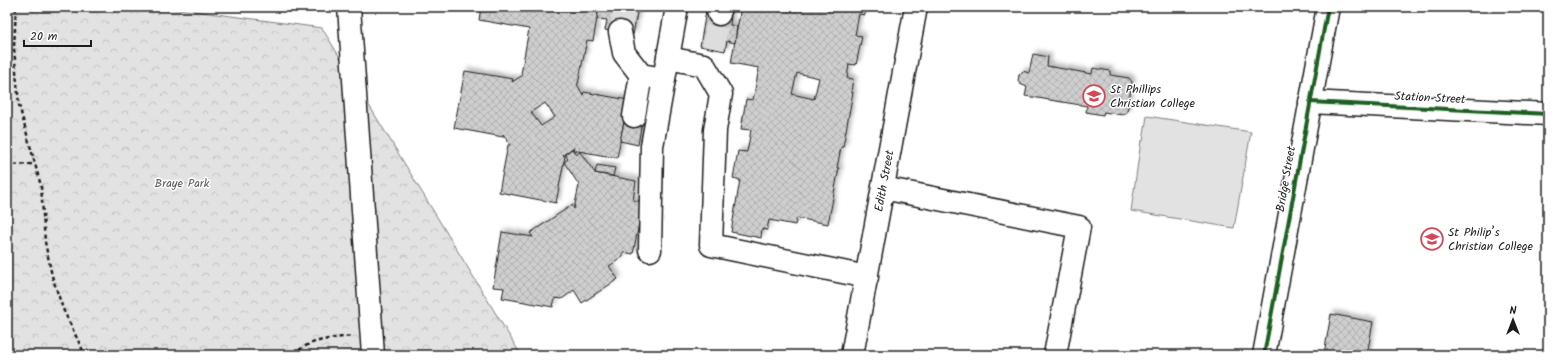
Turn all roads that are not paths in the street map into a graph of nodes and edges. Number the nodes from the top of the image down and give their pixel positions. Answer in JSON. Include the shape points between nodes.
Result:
{"nodes":[{"id":1,"x":349,"y":7,"type":"edge"},
{"id":2,"x":677,"y":7,"type":"edge"},
{"id":3,"x":916,"y":7,"type":"edge"},
{"id":4,"x":1328,"y":7,"type":"edge"},
{"id":5,"x":620,"y":32,"type":"tunnel mouth"},
{"id":6,"x":666,"y":69,"type":"junction"},
{"id":7,"x":641,"y":75,"type":"junction"},
{"id":8,"x":1310,"y":102,"type":"junction"},
{"id":9,"x":1548,"y":114,"type":"edge"},
{"id":10,"x":634,"y":116,"type":"dead end"},
{"id":11,"x":883,"y":188,"type":"junction"},
{"id":12,"x":650,"y":250,"type":"dead end"},
{"id":13,"x":867,"y":277,"type":"junction"},
{"id":14,"x":373,"y":355,"type":"edge"},
{"id":15,"x":852,"y":355,"type":"edge"},
{"id":16,"x":1055,"y":355,"type":"edge"},
{"id":17,"x":1264,"y":355,"type":"edge"}],
"edges":[{"from":1,"to":14,"type":"street"},
{"from":2,"to":6,"type":"street"},
{"from":3,"to":11,"type":"street","name":"Edith Street"},
{"from":4,"to":8,"type":"street","name":"Bridge Street"},
{"from":5,"to":7,"type":"street","via":[[624,53]]},
{"from":6,"to":7,"type":"street"},
{"from":6,"to":12,"type":"street","via":[[652,146]]},
{"from":6,"to":13,"type":"street","via":[[708,57],[721,94],[715,130],[711,245]]},
{"from":7,"to":10,"type":"street"},
{"from":8,"to":9,"type":"street","name":"Station Street"},
{"from":8,"to":17,"type":"street","name":"Bridge Street"},
{"from":11,"to":13,"type":"street","name":"Edith Street"},
{"from":11,"to":16,"type":"street","via":[[1079,226]]},
{"from":13,"to":15,"type":"street","name":"Edith Street"}]}
